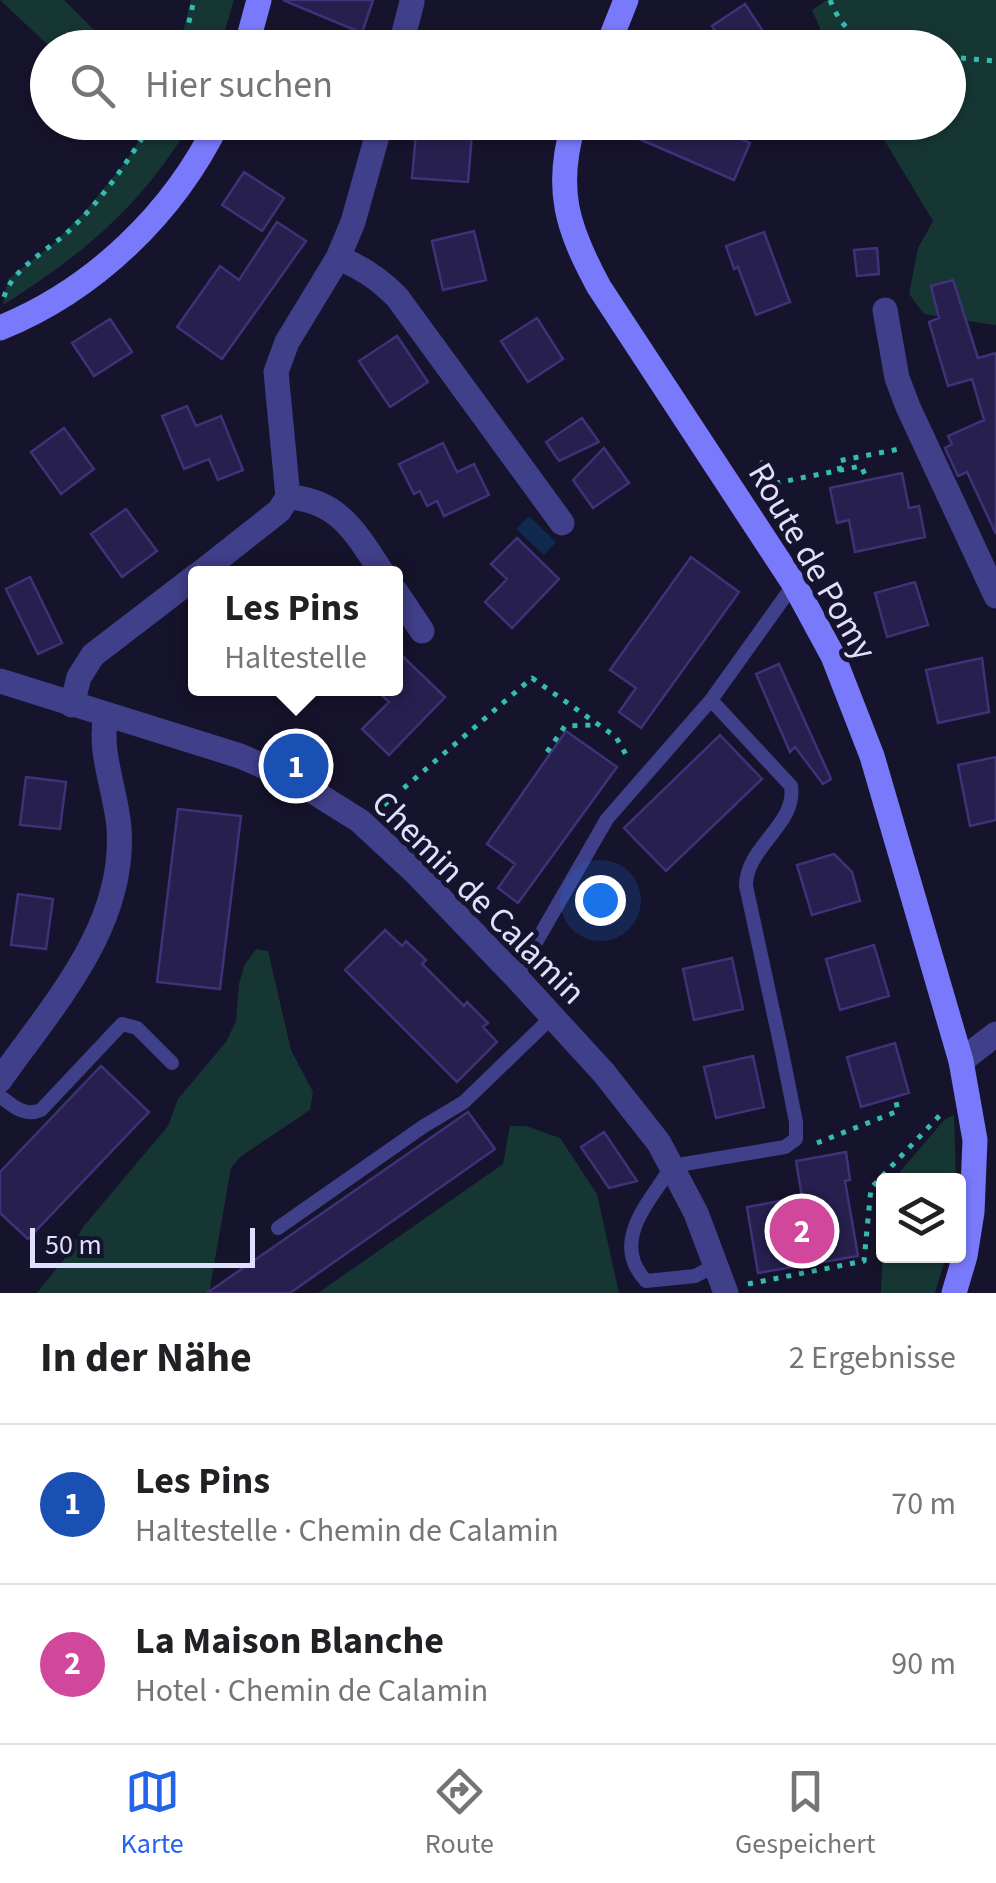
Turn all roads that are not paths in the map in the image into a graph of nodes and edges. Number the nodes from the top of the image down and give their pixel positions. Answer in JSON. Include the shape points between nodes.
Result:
{"nodes":[{"id":1,"x":259,"y":0,"type":"edge"},
{"id":2,"x":626,"y":0,"type":"edge"},
{"id":3,"x":412,"y":2,"type":"edge"},
{"id":4,"x":251,"y":30,"type":"edge"},
{"id":5,"x":405,"y":30,"type":"edge"},
{"id":6,"x":614,"y":30,"type":"edge"},
{"id":7,"x":208,"y":140,"type":"edge"},
{"id":8,"x":376,"y":140,"type":"edge"},
{"id":9,"x":569,"y":140,"type":"edge"},
{"id":10,"x":338,"y":258,"type":"junction"},
{"id":11,"x":885,"y":310,"type":"dead end"},
{"id":12,"x":6,"y":326,"type":"edge"},
{"id":13,"x":288,"y":497,"type":"junction"},
{"id":14,"x":562,"y":523,"type":"dead end"},
{"id":15,"x":209,"y":566,"type":"edge"},
{"id":16,"x":377,"y":566,"type":"edge"},
{"id":17,"x":188,"y":583,"type":"edge"},
{"id":18,"x":794,"y":584,"type":"junction"},
{"id":19,"x":996,"y":596,"type":"edge"},
{"id":20,"x":403,"y":602,"type":"edge"},
{"id":21,"x":422,"y":631,"type":"dead end"},
{"id":22,"x":0,"y":681,"type":"edge"},
{"id":23,"x":711,"y":700,"type":"junction"},
{"id":24,"x":72,"y":705,"type":"junction"},
{"id":25,"x":106,"y":715,"type":"junction"},
{"id":26,"x":516,"y":977,"type":"junction"},
{"id":27,"x":551,"y":1018,"type":"junction"},
{"id":28,"x":996,"y":1034,"type":"edge"},
{"id":29,"x":172,"y":1063,"type":"dead end"},
{"id":30,"x":964,"y":1074,"type":"junction"},
{"id":31,"x":0,"y":1080,"type":"edge"},
{"id":32,"x":0,"y":1096,"type":"edge"},
{"id":33,"x":672,"y":1166,"type":"junction"},
{"id":34,"x":278,"y":1228,"type":"dead end"},
{"id":35,"x":723,"y":1282,"type":"edge"},
{"id":36,"x":954,"y":1293,"type":"edge"}],
"edges":[{"from":1,"to":4,"type":"main road"},
{"from":2,"to":6,"type":"main road"},
{"from":3,"to":5,"type":"street"},
{"from":7,"to":12,"type":"main road","via":[[179,190],[141,232],[66,294]]},
{"from":8,"to":10,"type":"street"},
{"from":9,"to":18,"type":"main road","name":"Route de Pomy","via":[[566,211],[578,248]]},
{"from":10,"to":13,"type":"street","via":[[276,372]]},
{"from":10,"to":14,"type":"street","via":[[397,297]]},
{"from":11,"to":19,"type":"street","via":[[897,378]]},
{"from":13,"to":15,"type":"street"},
{"from":13,"to":16,"type":"street","via":[[338,513]]},
{"from":17,"to":24,"type":"street","via":[[93,655]]},
{"from":18,"to":23,"type":"lane"},
{"from":18,"to":30,"type":"main road","name":"Route de Pomy","via":[[872,756]]},
{"from":20,"to":21,"type":"street"},
{"from":22,"to":24,"type":"street","name":"Chemin de Calamin"},
{"from":23,"to":26,"type":"lane","via":[[607,819]]},
{"from":23,"to":33,"type":"lane","via":[[791,786],[791,805],[749,863],[746,886],[796,1138]]},
{"from":24,"to":25,"type":"street","name":"Chemin de Calamin"},
{"from":25,"to":26,"type":"street","name":"Chemin de Calamin","via":[[240,756],[336,805],[416,872]]},
{"from":25,"to":31,"type":"street","via":[[102,735],[119,828],[117,882],[80,966]]},
{"from":26,"to":27,"type":"street","name":"Chemin de Calamin"},
{"from":27,"to":33,"type":"street","name":"Chemin de Calamin","via":[[604,1073]]},
{"from":27,"to":34,"type":"lane","via":[[464,1102]]},
{"from":28,"to":30,"type":"street"},
{"from":29,"to":32,"type":"lane","via":[[136,1028],[122,1024],[41,1110],[20,1111]]},
{"from":30,"to":36,"type":"main road","name":"Route de Pomy","via":[[975,1140],[972,1212]]},
{"from":33,"to":35,"type":"street","name":"Chemin de Calamin"},
{"from":33,"to":35,"type":"lane","via":[[631,1233],[635,1269],[646,1281],[696,1276]]}]}
